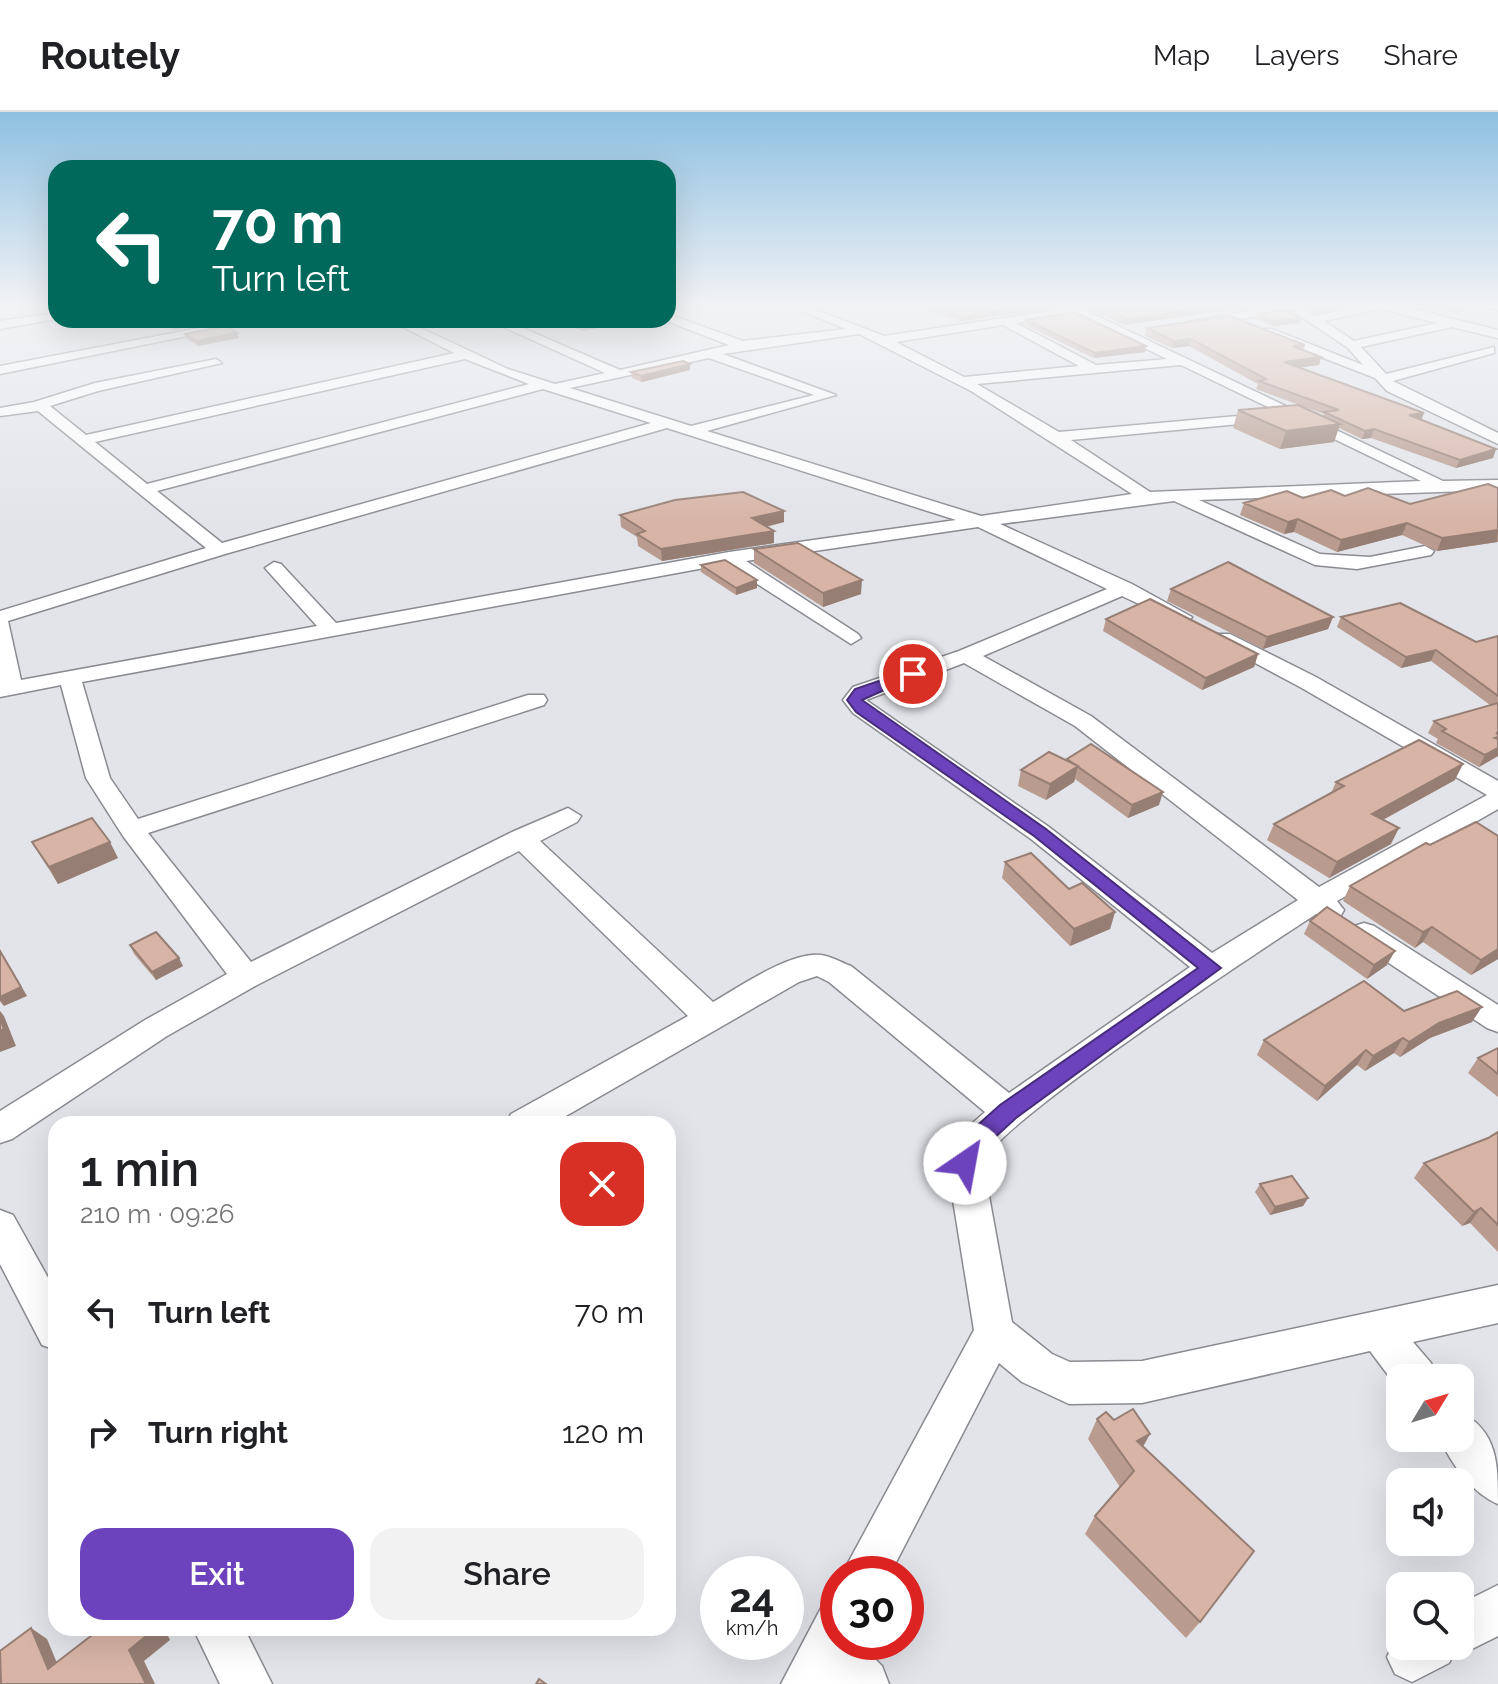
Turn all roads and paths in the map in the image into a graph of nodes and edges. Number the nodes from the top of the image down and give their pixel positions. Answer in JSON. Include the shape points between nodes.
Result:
{"nodes":[{"id":1,"x":144,"y":377,"type":"edge"},
{"id":2,"x":364,"y":377,"type":"edge"},
{"id":3,"x":525,"y":377,"type":"edge"},
{"id":4,"x":599,"y":377,"type":"edge"},
{"id":5,"x":778,"y":377,"type":"edge"},
{"id":6,"x":954,"y":377,"type":"edge"},
{"id":7,"x":1001,"y":377,"type":"edge"},
{"id":8,"x":1219,"y":377,"type":"edge"},
{"id":9,"x":1382,"y":378,"type":"edge"},
{"id":10,"x":961,"y":381,"type":"junction"},
{"id":11,"x":548,"y":386,"type":"junction"},
{"id":12,"x":36,"y":406,"type":"junction"},
{"id":13,"x":0,"y":412,"type":"edge"},
{"id":14,"x":1296,"y":415,"type":"junction"},
{"id":15,"x":668,"y":423,"type":"junction"},
{"id":16,"x":693,"y":431,"type":"junction"},
{"id":17,"x":1057,"y":437,"type":"junction"},
{"id":18,"x":1498,"y":439,"type":"edge"},
{"id":19,"x":84,"y":440,"type":"junction"},
{"id":20,"x":1498,"y":485,"type":"edge"},
{"id":21,"x":1444,"y":486,"type":"junction"},
{"id":22,"x":143,"y":490,"type":"junction"},
{"id":23,"x":1173,"y":495,"type":"junction"},
{"id":24,"x":1147,"y":497,"type":"junction"},
{"id":25,"x":982,"y":522,"type":"junction"},
{"id":26,"x":219,"y":550,"type":"junction"},
{"id":27,"x":1425,"y":551,"type":"dead end"},
{"id":28,"x":729,"y":558,"type":"junction"},
{"id":29,"x":274,"y":568,"type":"dead end"},
{"id":30,"x":1125,"y":588,"type":"junction"},
{"id":31,"x":0,"y":617,"type":"edge"},
{"id":32,"x":0,"y":624,"type":"edge"},
{"id":33,"x":331,"y":630,"type":"junction"},
{"id":34,"x":851,"y":638,"type":"dead end"},
{"id":35,"x":966,"y":655,"type":"junction"},
{"id":36,"x":70,"y":678,"type":"junction"},
{"id":37,"x":6,"y":688,"type":"edge"},
{"id":38,"x":536,"y":700,"type":"dead end"},
{"id":39,"x":1498,"y":791,"type":"edge"},
{"id":40,"x":1498,"y":799,"type":"edge"},
{"id":41,"x":568,"y":816,"type":"dead end"},
{"id":42,"x":132,"y":830,"type":"junction"},
{"id":43,"x":521,"y":838,"type":"junction"},
{"id":44,"x":1316,"y":901,"type":"junction"},
{"id":45,"x":1211,"y":968,"type":"junction"},
{"id":46,"x":246,"y":977,"type":"junction"},
{"id":47,"x":710,"y":1018,"type":"junction"},
{"id":48,"x":1498,"y":1020,"type":"edge"},
{"id":49,"x":1008,"y":1112,"type":"junction"},
{"id":50,"x":537,"y":1116,"type":"edge"},
{"id":51,"x":0,"y":1129,"type":"edge"},
{"id":52,"x":0,"y":1227,"type":"edge"},
{"id":53,"x":1498,"y":1304,"type":"edge"},
{"id":54,"x":48,"y":1316,"type":"edge"},
{"id":55,"x":1378,"y":1330,"type":"junction"},
{"id":56,"x":994,"y":1332,"type":"junction"},
{"id":57,"x":1405,"y":1364,"type":"edge"},
{"id":58,"x":1474,"y":1452,"type":"edge"},
{"id":59,"x":1498,"y":1482,"type":"edge"},
{"id":60,"x":875,"y":1556,"type":"edge"},
{"id":61,"x":1498,"y":1609,"type":"edge"},
{"id":62,"x":1474,"y":1623,"type":"edge"},
{"id":63,"x":221,"y":1636,"type":"edge"},
{"id":64,"x":834,"y":1660,"type":"edge"},
{"id":65,"x":247,"y":1684,"type":"edge"},
{"id":66,"x":864,"y":1684,"type":"edge"}],
"edges":[{"from":1,"to":12,"type":"street"},
{"from":2,"to":19,"type":"street"},
{"from":3,"to":11,"type":"street"},
{"from":4,"to":11,"type":"street"},
{"from":5,"to":16,"type":"street","via":[[829,395]]},
{"from":6,"to":10,"type":"street"},
{"from":7,"to":10,"type":"street"},
{"from":8,"to":14,"type":"street"},
{"from":9,"to":18,"type":"street","via":[[1392,388]]},
{"from":10,"to":17,"type":"street"},
{"from":11,"to":15,"type":"street"},
{"from":11,"to":22,"type":"street"},
{"from":12,"to":13,"type":"street"},
{"from":12,"to":19,"type":"street"},
{"from":14,"to":17,"type":"street"},
{"from":14,"to":21,"type":"street"},
{"from":15,"to":16,"type":"street"},
{"from":15,"to":26,"type":"street"},
{"from":16,"to":25,"type":"street"},
{"from":17,"to":24,"type":"street"},
{"from":19,"to":22,"type":"street"},
{"from":20,"to":21,"type":"street"},
{"from":21,"to":23,"type":"street"},
{"from":22,"to":26,"type":"street"},
{"from":23,"to":24,"type":"street"},
{"from":23,"to":27,"type":"street","via":[[1334,564],[1353,566]]},
{"from":24,"to":25,"type":"street"},
{"from":25,"to":28,"type":"street"},
{"from":25,"to":30,"type":"street"},
{"from":26,"to":31,"type":"street"},
{"from":28,"to":33,"type":"street"},
{"from":28,"to":34,"type":"street"},
{"from":29,"to":33,"type":"street"},
{"from":30,"to":35,"type":"street"},
{"from":30,"to":39,"type":"street","via":[[1308,682]]},
{"from":32,"to":37,"type":"street"},
{"from":33,"to":36,"type":"street"},
{"from":35,"to":44,"type":"street","via":[[1083,721]]},
{"from":35,"to":45,"type":"street","via":[[861,692],[854,700],[1040,833]]},
{"from":36,"to":37,"type":"street"},
{"from":36,"to":42,"type":"street","via":[[98,778]]},
{"from":38,"to":42,"type":"street"},
{"from":40,"to":44,"type":"street"},
{"from":41,"to":43,"type":"street"},
{"from":42,"to":46,"type":"street"},
{"from":43,"to":46,"type":"street"},
{"from":43,"to":47,"type":"street"},
{"from":44,"to":45,"type":"street"},
{"from":44,"to":48,"type":"street"},
{"from":45,"to":49,"type":"street"},
{"from":46,"to":51,"type":"street"},
{"from":47,"to":49,"type":"street","via":[[788,974],[819,965],[840,974]]},
{"from":47,"to":50,"type":"street"},
{"from":49,"to":56,"type":"street","via":[[970,1146],[965,1163]]},
{"from":52,"to":54,"type":"street"},
{"from":53,"to":55,"type":"street"},
{"from":55,"to":56,"type":"street","via":[[1142,1382],[1069,1383],[1037,1368]]},
{"from":55,"to":57,"type":"street"},
{"from":56,"to":60,"type":"street"},
{"from":58,"to":59,"type":"street"},
{"from":61,"to":62,"type":"street"},
{"from":63,"to":65,"type":"street"},
{"from":64,"to":66,"type":"street"}]}
